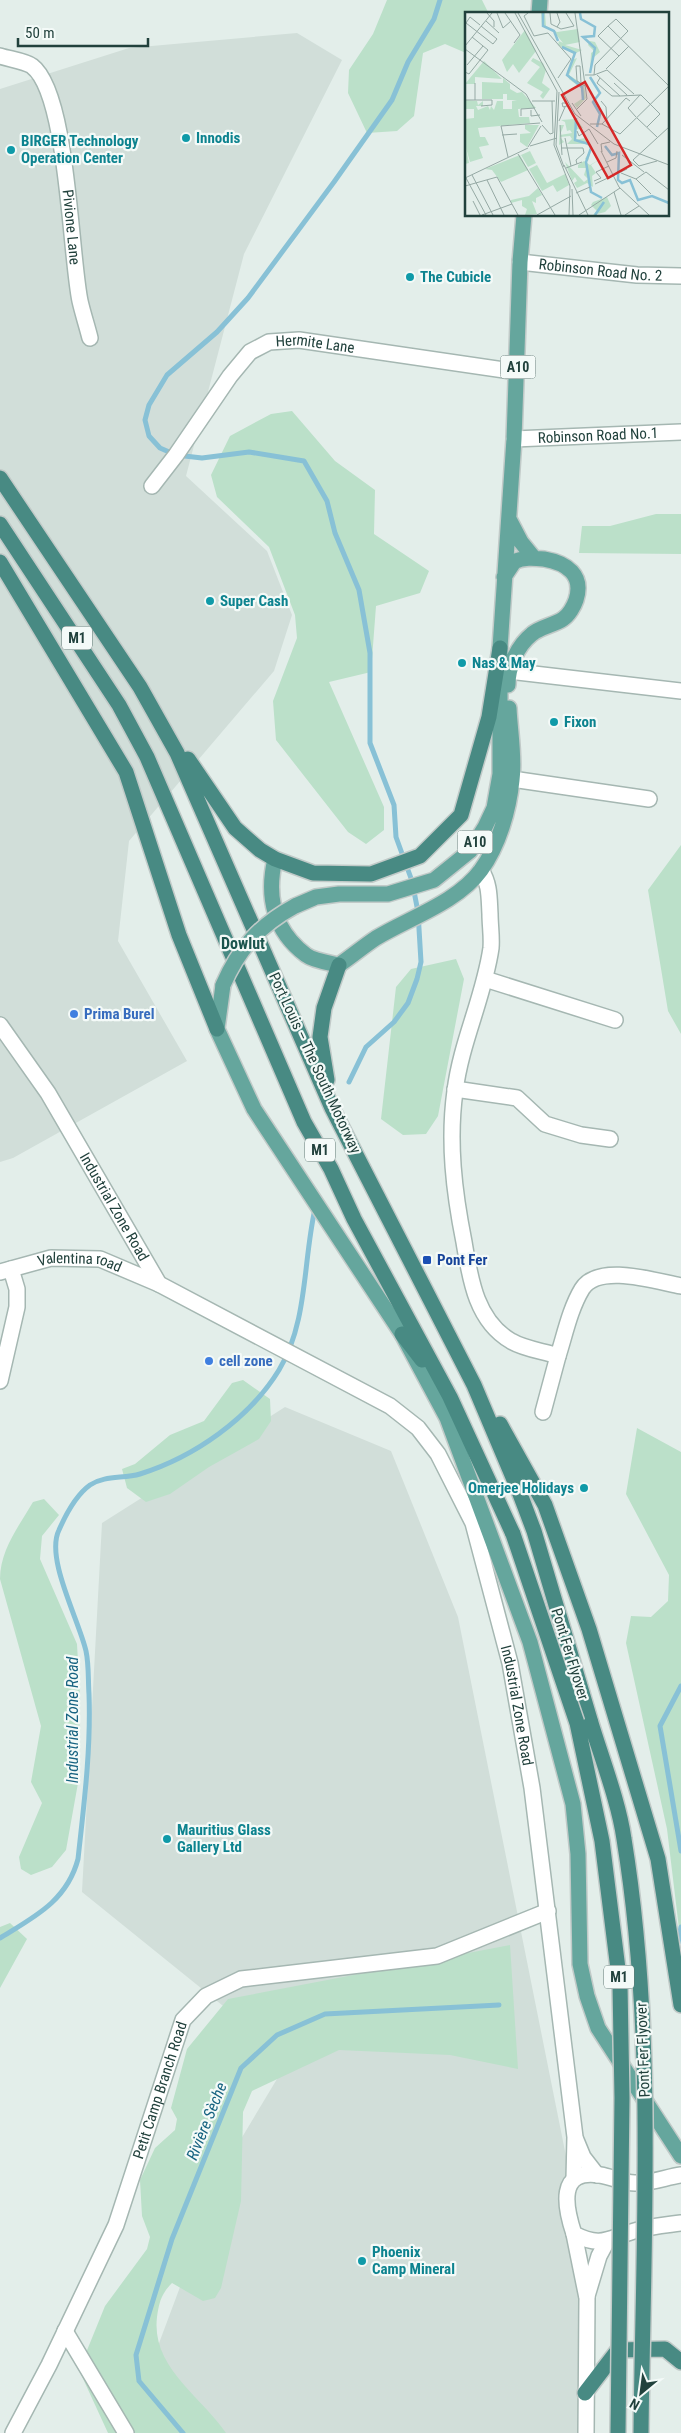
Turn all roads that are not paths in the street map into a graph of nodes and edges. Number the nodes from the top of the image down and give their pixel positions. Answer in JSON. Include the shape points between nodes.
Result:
{"nodes":[{"id":1,"x":0,"y":56,"type":"edge"},
{"id":2,"x":524,"y":216,"type":"edge"},
{"id":3,"x":520,"y":262,"type":"junction"},
{"id":4,"x":681,"y":276,"type":"edge"},
{"id":5,"x":90,"y":338,"type":"dead end"},
{"id":6,"x":518,"y":372,"type":"junction"},
{"id":7,"x":681,"y":432,"type":"edge"},
{"id":8,"x":514,"y":439,"type":"junction"},
{"id":9,"x":0,"y":478,"type":"edge"},
{"id":10,"x":152,"y":486,"type":"dead end"},
{"id":11,"x":509,"y":519,"type":"junction"},
{"id":12,"x":0,"y":524,"type":"edge"},
{"id":13,"x":534,"y":558,"type":"junction"},
{"id":14,"x":0,"y":562,"type":"edge"},
{"id":15,"x":504,"y":577,"type":"junction"},
{"id":16,"x":500,"y":648,"type":"junction"},
{"id":17,"x":508,"y":672,"type":"junction"},
{"id":18,"x":140,"y":686,"type":"junction"},
{"id":19,"x":681,"y":691,"type":"edge"},
{"id":20,"x":512,"y":780,"type":"junction"},
{"id":21,"x":649,"y":799,"type":"dead end"},
{"id":22,"x":275,"y":859,"type":"junction"},
{"id":23,"x":481,"y":870,"type":"junction"},
{"id":24,"x":339,"y":965,"type":"junction"},
{"id":25,"x":485,"y":979,"type":"junction"},
{"id":26,"x":615,"y":1020,"type":"dead end"},
{"id":27,"x":0,"y":1024,"type":"edge"},
{"id":28,"x":217,"y":1030,"type":"junction"},
{"id":29,"x":455,"y":1089,"type":"junction"},
{"id":30,"x":332,"y":1108,"type":"junction"},
{"id":31,"x":610,"y":1139,"type":"dead end"},
{"id":32,"x":5,"y":1270,"type":"edge"},
{"id":33,"x":159,"y":1284,"type":"junction"},
{"id":34,"x":681,"y":1286,"type":"edge"},
{"id":35,"x":442,"y":1320,"type":"junction"},
{"id":36,"x":402,"y":1334,"type":"junction"},
{"id":37,"x":558,"y":1356,"type":"junction"},
{"id":38,"x":0,"y":1381,"type":"edge"},
{"id":39,"x":450,"y":1397,"type":"junction"},
{"id":40,"x":543,"y":1412,"type":"dead end"},
{"id":41,"x":534,"y":1531,"type":"joint"},
{"id":42,"x":514,"y":1534,"type":"joint"},
{"id":43,"x":548,"y":1910,"type":"junction"},
{"id":44,"x":681,"y":2005,"type":"edge"},
{"id":45,"x":575,"y":2137,"type":"junction"},
{"id":46,"x":681,"y":2156,"type":"edge"},
{"id":47,"x":597,"y":2175,"type":"junction"},
{"id":48,"x":681,"y":2175,"type":"edge"},
{"id":49,"x":574,"y":2179,"type":"junction"},
{"id":50,"x":681,"y":2223,"type":"edge"},
{"id":51,"x":574,"y":2234,"type":"junction"},
{"id":52,"x":607,"y":2241,"type":"junction"},
{"id":53,"x":587,"y":2298,"type":"junction"},
{"id":54,"x":65,"y":2331,"type":"junction"},
{"id":55,"x":681,"y":2362,"type":"edge"},
{"id":56,"x":585,"y":2393,"type":"junction"},
{"id":57,"x":13,"y":2433,"type":"edge"},
{"id":58,"x":126,"y":2433,"type":"edge"},
{"id":59,"x":586,"y":2433,"type":"edge"},
{"id":60,"x":618,"y":2433,"type":"edge"},
{"id":61,"x":641,"y":2433,"type":"edge"}],
"edges":[{"from":1,"to":5,"type":"street","name":"Pivione Lane","via":[[32,66],[46,84],[52,101],[63,157],[80,301]]},
{"from":2,"to":3,"type":"main road","number":"A10"},
{"from":3,"to":4,"type":"street","name":"Robinson Road No. 2","via":[[637,275]]},
{"from":3,"to":6,"type":"main road","number":"A10"},
{"from":6,"to":8,"type":"main road","number":"A10"},
{"from":6,"to":10,"type":"street","name":"Hermite Lane","via":[[299,340],[268,342],[250,352],[230,376]]},
{"from":7,"to":8,"type":"street","name":"Robinson Road No.1"},
{"from":8,"to":11,"type":"main road","number":"A10"},
{"from":9,"to":18,"type":"highway","name":"Port Louis – The South Motorway","number":"M1"},
{"from":11,"to":13,"type":"main road"},
{"from":11,"to":15,"type":"main road","number":"A10"},
{"from":12,"to":39,"type":"highway","name":"Port Louis – The South Motorway","number":"M1","via":[[119,705],[147,757],[304,1122]]},
{"from":13,"to":15,"type":"main road","via":[[514,562]]},
{"from":13,"to":17,"type":"main road","via":[[556,561],[569,569],[578,580],[579,590],[574,605],[564,618],[532,634],[521,646]]},
{"from":14,"to":28,"type":"highway","via":[[126,772],[179,935]]},
{"from":15,"to":16,"type":"main road","number":"A10"},
{"from":16,"to":22,"type":"highway","via":[[489,718],[461,815],[420,856],[371,874],[313,874]]},
{"from":16,"to":28,"type":"main road","number":"A10","bridge":true,"via":[[499,785],[486,828],[470,851],[434,880],[388,894],[339,894],[316,898],[273,918],[249,940],[232,965],[223,985]]},
{"from":17,"to":19,"type":"street"},
{"from":17,"to":20,"type":"main road"},
{"from":18,"to":22,"type":"highway","via":[[235,828]]},
{"from":18,"to":30,"type":"highway","name":"Port Louis – The South Motorway","number":"M1","via":[[177,753]]},
{"from":20,"to":21,"type":"street"},
{"from":20,"to":23,"type":"main road","via":[[505,816],[495,845]]},
{"from":22,"to":24,"type":"main road","via":[[270,895],[282,930],[307,956]]},
{"from":23,"to":24,"type":"main road","via":[[462,888],[418,917],[377,938]]},
{"from":23,"to":25,"type":"street","via":[[489,890],[491,946]]},
{"from":24,"to":30,"type":"highway","via":[[324,1008],[320,1037]]},
{"from":25,"to":26,"type":"street"},
{"from":25,"to":29,"type":"street"},
{"from":27,"to":33,"type":"street","name":"Industrial Zone Road","via":[[48,1093]]},
{"from":28,"to":36,"type":"main road","via":[[254,1109]]},
{"from":29,"to":31,"type":"street","via":[[517,1098],[545,1124],[581,1135]]},
{"from":29,"to":37,"type":"street","via":[[451,1150],[472,1290],[493,1328],[512,1342]]},
{"from":30,"to":35,"type":"highway","name":"Port Louis – The South Motorway","number":"M1"},
{"from":32,"to":33,"type":"street","name":"Valentina road","via":[[51,1258],[100,1259]]},
{"from":32,"to":38,"type":"street","via":[[17,1289],[17,1307]]},
{"from":33,"to":43,"type":"street","name":"Industrial Zone Road","via":[[390,1406],[418,1428],[438,1454],[473,1523],[510,1663],[532,1788]]},
{"from":34,"to":37,"type":"street","via":[[609,1274],[594,1278],[582,1288]]},
{"from":35,"to":41,"type":"highway","name":"Port Louis – The South Motorway","number":"M1","via":[[474,1385]]},
{"from":35,"to":44,"type":"highway","via":[[545,1505],[589,1629],[658,1859]]},
{"from":36,"to":39,"type":"highway"},
{"from":36,"to":46,"type":"main road","via":[[447,1418],[530,1642],[550,1712],[573,1804],[578,1854],[580,1964],[587,1996],[598,2028]]},
{"from":37,"to":40,"type":"street"},
{"from":39,"to":42,"type":"highway","name":"Port Louis – The South Motorway","number":"M1"},
{"from":41,"to":61,"type":"highway","name":"Pont Fer Flyover","number":"M1","bridge":true,"via":[[625,1847],[642,1987],[645,2094]]},
{"from":42,"to":60,"type":"highway","name":"Pont Fer Flyover","number":"M1","bridge":true,"via":[[576,1723],[602,1841],[620,1985],[622,2098]]},
{"from":43,"to":45,"type":"street","name":"Industrial Zone Road"},
{"from":43,"to":54,"type":"street","name":"Petit Camp Branch Road","via":[[438,1956],[241,1979],[206,1996],[183,2020],[116,2224]]},
{"from":45,"to":47,"type":"street","via":[[583,2157]]},
{"from":45,"to":49,"type":"street"},
{"from":47,"to":48,"type":"street","via":[[635,2183]]},
{"from":47,"to":49,"type":"street","via":[[588,2174]]},
{"from":49,"to":51,"type":"street","via":[[565,2200]]},
{"from":50,"to":52,"type":"street","via":[[648,2227]]},
{"from":51,"to":52,"type":"street","via":[[589,2242]]},
{"from":51,"to":53,"type":"street"},
{"from":52,"to":53,"type":"street","via":[[599,2256]]},
{"from":53,"to":56,"type":"street"},
{"from":54,"to":57,"type":"street","name":"Petit Camp Branch Road"},
{"from":54,"to":58,"type":"street"},
{"from":55,"to":56,"type":"highway","via":[[665,2349],[618,2350]]},
{"from":56,"to":59,"type":"street"}]}
